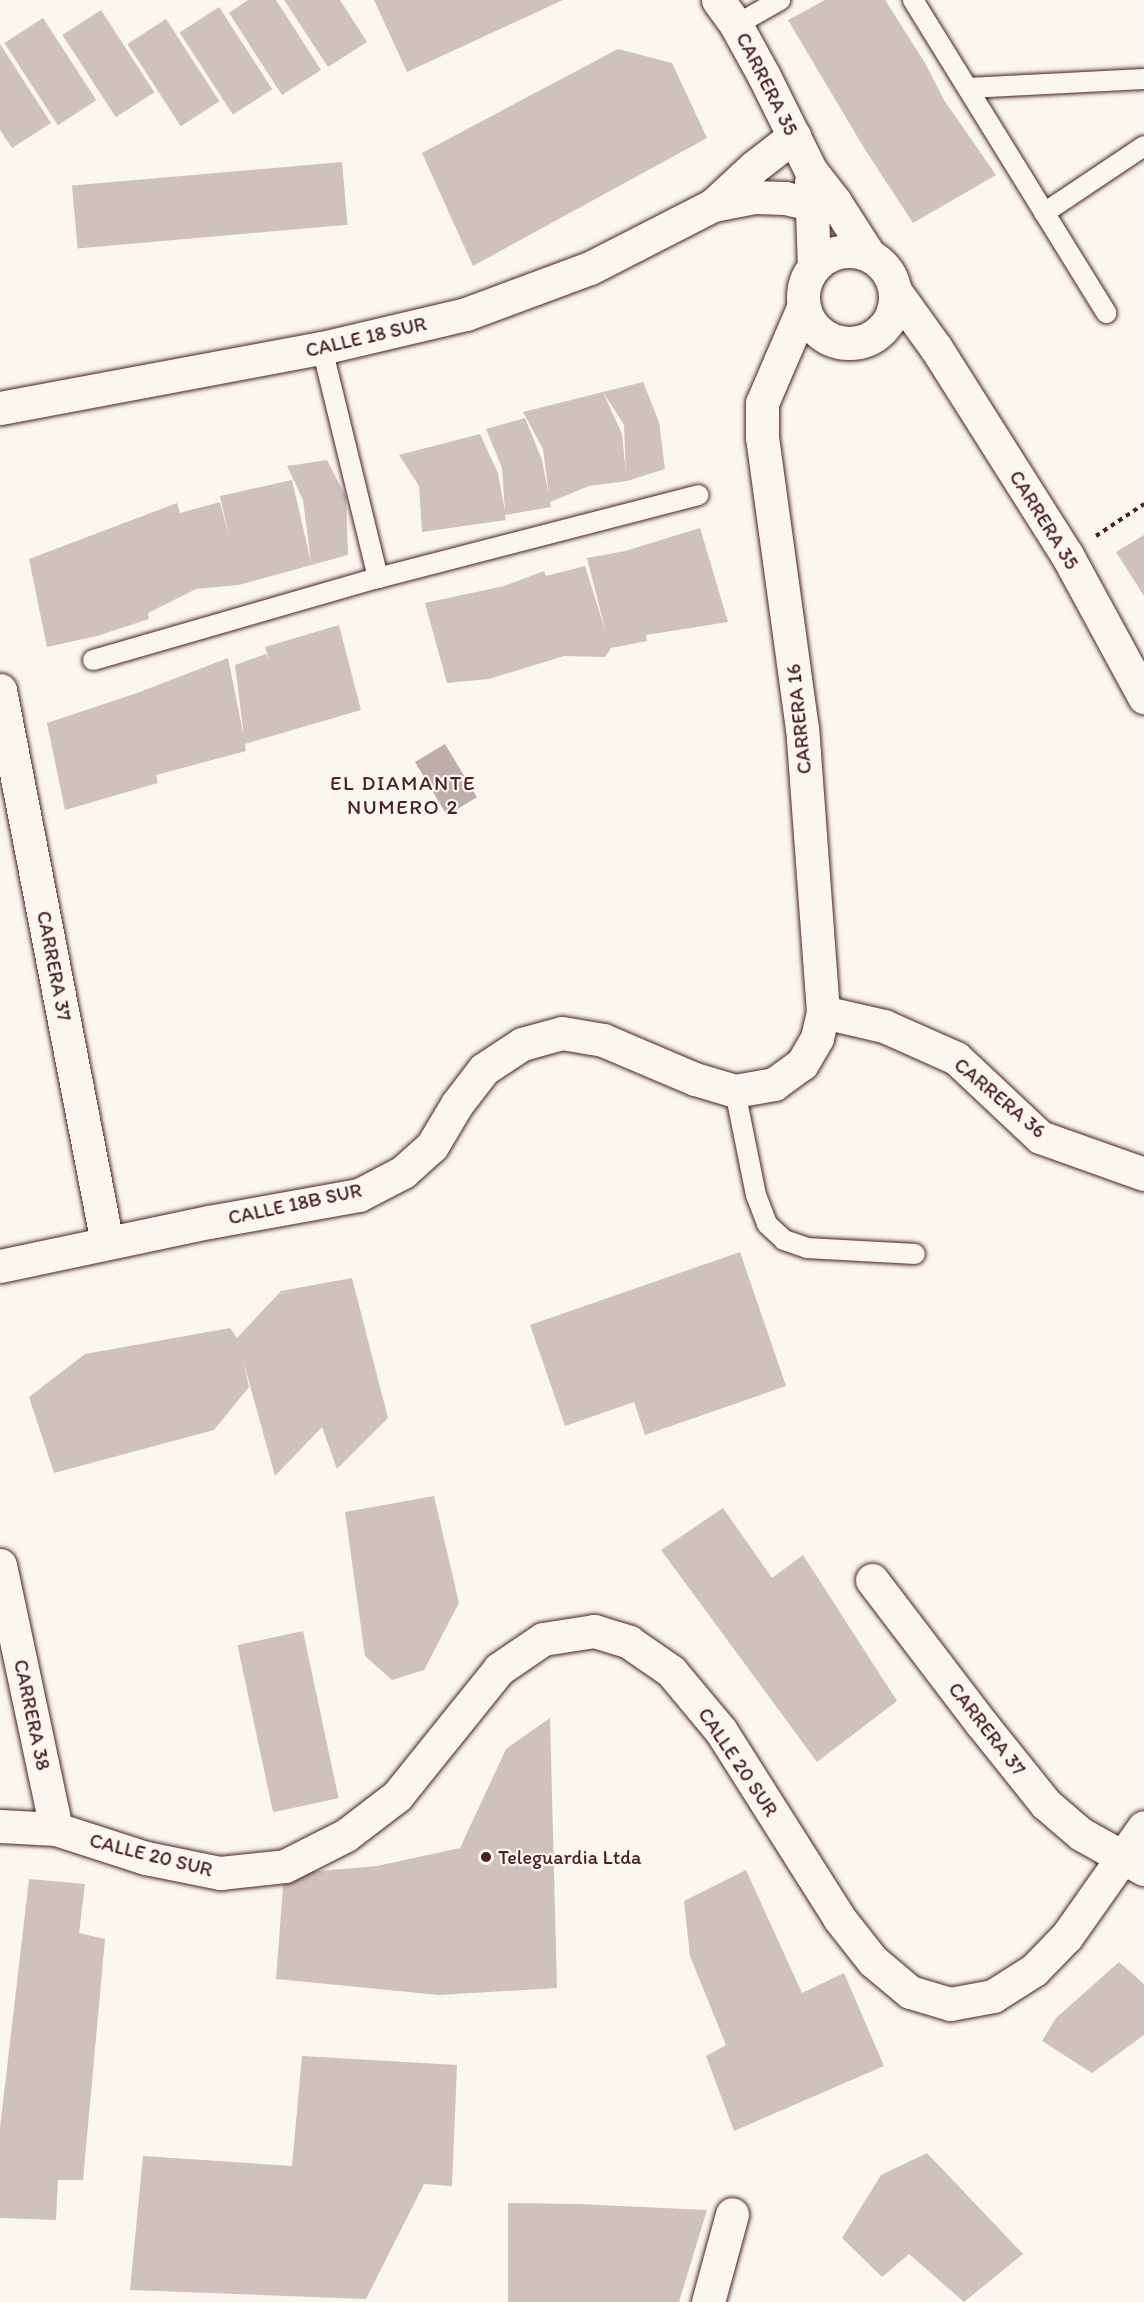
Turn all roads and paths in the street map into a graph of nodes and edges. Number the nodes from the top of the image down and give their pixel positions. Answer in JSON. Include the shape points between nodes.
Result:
{"nodes":[{"id":1,"x":780,"y":0,"type":"edge"},
{"id":2,"x":913,"y":0,"type":"edge"},
{"id":3,"x":727,"y":13,"type":"edge"},
{"id":4,"x":1144,"y":79,"type":"edge"},
{"id":5,"x":968,"y":88,"type":"junction"},
{"id":6,"x":794,"y":136,"type":"junction"},
{"id":7,"x":1144,"y":146,"type":"edge"},
{"id":8,"x":811,"y":171,"type":"junction"},
{"id":9,"x":812,"y":204,"type":"junction"},
{"id":10,"x":713,"y":205,"type":"junction"},
{"id":11,"x":1044,"y":213,"type":"junction"},
{"id":12,"x":869,"y":255,"type":"junction"},
{"id":13,"x":814,"y":266,"type":"junction"},
{"id":14,"x":895,"y":291,"type":"junction"},
{"id":15,"x":803,"y":308,"type":"junction"},
{"id":16,"x":1106,"y":314,"type":"dead end"},
{"id":17,"x":878,"y":333,"type":"junction"},
{"id":18,"x":832,"y":341,"type":"junction"},
{"id":19,"x":322,"y":348,"type":"junction"},
{"id":20,"x":936,"y":348,"type":"junction"},
{"id":21,"x":773,"y":372,"type":"junction"},
{"id":22,"x":0,"y":408,"type":"edge"},
{"id":23,"x":698,"y":495,"type":"dead end"},
{"id":24,"x":1144,"y":504,"type":"edge"},
{"id":25,"x":1067,"y":555,"type":"junction"},
{"id":26,"x":378,"y":578,"type":"junction"},
{"id":27,"x":93,"y":660,"type":"dead end"},
{"id":28,"x":0,"y":690,"type":"edge"},
{"id":29,"x":1144,"y":697,"type":"edge"},
{"id":30,"x":823,"y":1012,"type":"junction"},
{"id":31,"x":802,"y":1064,"type":"joint"},
{"id":32,"x":735,"y":1091,"type":"junction"},
{"id":33,"x":1144,"y":1174,"type":"edge"},
{"id":34,"x":107,"y":1243,"type":"junction"},
{"id":35,"x":915,"y":1254,"type":"dead end"},
{"id":36,"x":0,"y":1266,"type":"edge"},
{"id":37,"x":0,"y":1565,"type":"edge"},
{"id":38,"x":872,"y":1580,"type":"dead end"},
{"id":39,"x":0,"y":1826,"type":"edge"},
{"id":40,"x":1144,"y":1827,"type":"edge"},
{"id":41,"x":56,"y":1829,"type":"junction"},
{"id":42,"x":1133,"y":1864,"type":"edge"},
{"id":43,"x":732,"y":2214,"type":"dead end"},
{"id":44,"x":708,"y":2302,"type":"edge"}],
"edges":[{"from":1,"to":3,"type":"lane"},
{"from":2,"to":5,"type":"lane"},
{"from":3,"to":6,"type":"street","name":"CARRERA 35"},
{"from":4,"to":5,"type":"lane"},
{"from":5,"to":11,"type":"lane"},
{"from":6,"to":8,"type":"street","name":"CARRERA 35"},
{"from":6,"to":10,"type":"street","name":"CALLE 18 SUR","via":[[754,166]]},
{"from":7,"to":11,"type":"lane"},
{"from":8,"to":9,"type":"street","name":"CARRERA 35"},
{"from":8,"to":12,"type":"street","name":"CARRERA 35"},
{"from":9,"to":10,"type":"street","name":"CALLE 18 SUR","via":[[754,197]]},
{"from":9,"to":13,"type":"street","name":"CARRERA 35"},
{"from":10,"to":19,"type":"street","name":"CALLE 18 SUR","via":[[590,268],[466,314]]},
{"from":11,"to":16,"type":"lane"},
{"from":12,"to":13,"type":"street","via":[[840,252]]},
{"from":12,"to":14,"type":"street","via":[[882,264]]},
{"from":13,"to":15,"type":"street","via":[[802,292]]},
{"from":14,"to":17,"type":"street","via":[[888,322]]},
{"from":14,"to":20,"type":"street","name":"CARRERA 35"},
{"from":15,"to":18,"type":"street","via":[[809,322]]},
{"from":15,"to":21,"type":"street","name":"CARRERA 16"},
{"from":17,"to":18,"type":"street","via":[[848,344]]},
{"from":17,"to":20,"type":"street"},
{"from":18,"to":21,"type":"street"},
{"from":19,"to":22,"type":"street","name":"CALLE 18 SUR"},
{"from":19,"to":26,"type":"lane"},
{"from":20,"to":25,"type":"street","name":"CARRERA 35"},
{"from":21,"to":30,"type":"street","name":"CARRERA 16","via":[[762,403],[762,437],[802,729]]},
{"from":23,"to":26,"type":"lane"},
{"from":24,"to":25,"type":"path"},
{"from":25,"to":29,"type":"street","name":"CARRERA 35"},
{"from":26,"to":27,"type":"lane"},
{"from":28,"to":34,"type":"street","name":"CARRERA 37"},
{"from":30,"to":31,"type":"street","name":"CARRERA 16","via":[[817,1038]]},
{"from":30,"to":33,"type":"street","name":"CARRERA 36","via":[[884,1026],[956,1058],[1040,1137]]},
{"from":31,"to":32,"type":"street","name":"CALLE 18B SUR","via":[[774,1084]]},
{"from":32,"to":34,"type":"street","name":"CALLE 18B SUR","via":[[695,1079],[603,1040],[562,1033],[522,1044],[484,1069],[432,1146],[403,1172],[359,1195]]},
{"from":32,"to":35,"type":"lane","via":[[756,1195],[766,1224],[784,1240],[807,1248]]},
{"from":34,"to":36,"type":"street","name":"CALLE 18B SUR"},
{"from":37,"to":41,"type":"street","name":"CARRERA 38"},
{"from":38,"to":42,"type":"street","name":"CARRERA 37","via":[[1046,1804],[1081,1834]]},
{"from":39,"to":41,"type":"street","name":"CALLE 20 SUR"},
{"from":40,"to":42,"type":"street","name":"CALLE 20 SUR"},
{"from":41,"to":42,"type":"street","name":"CALLE 20 SUR","via":[[146,1858],[220,1873],[285,1866],[346,1835],[397,1796],[499,1669],[543,1640],[594,1631],[629,1642],[672,1671],[721,1731],[839,1918],[873,1961],[910,1992],[950,2004],[993,1996],[1034,1970]]},
{"from":43,"to":44,"type":"street"}]}
